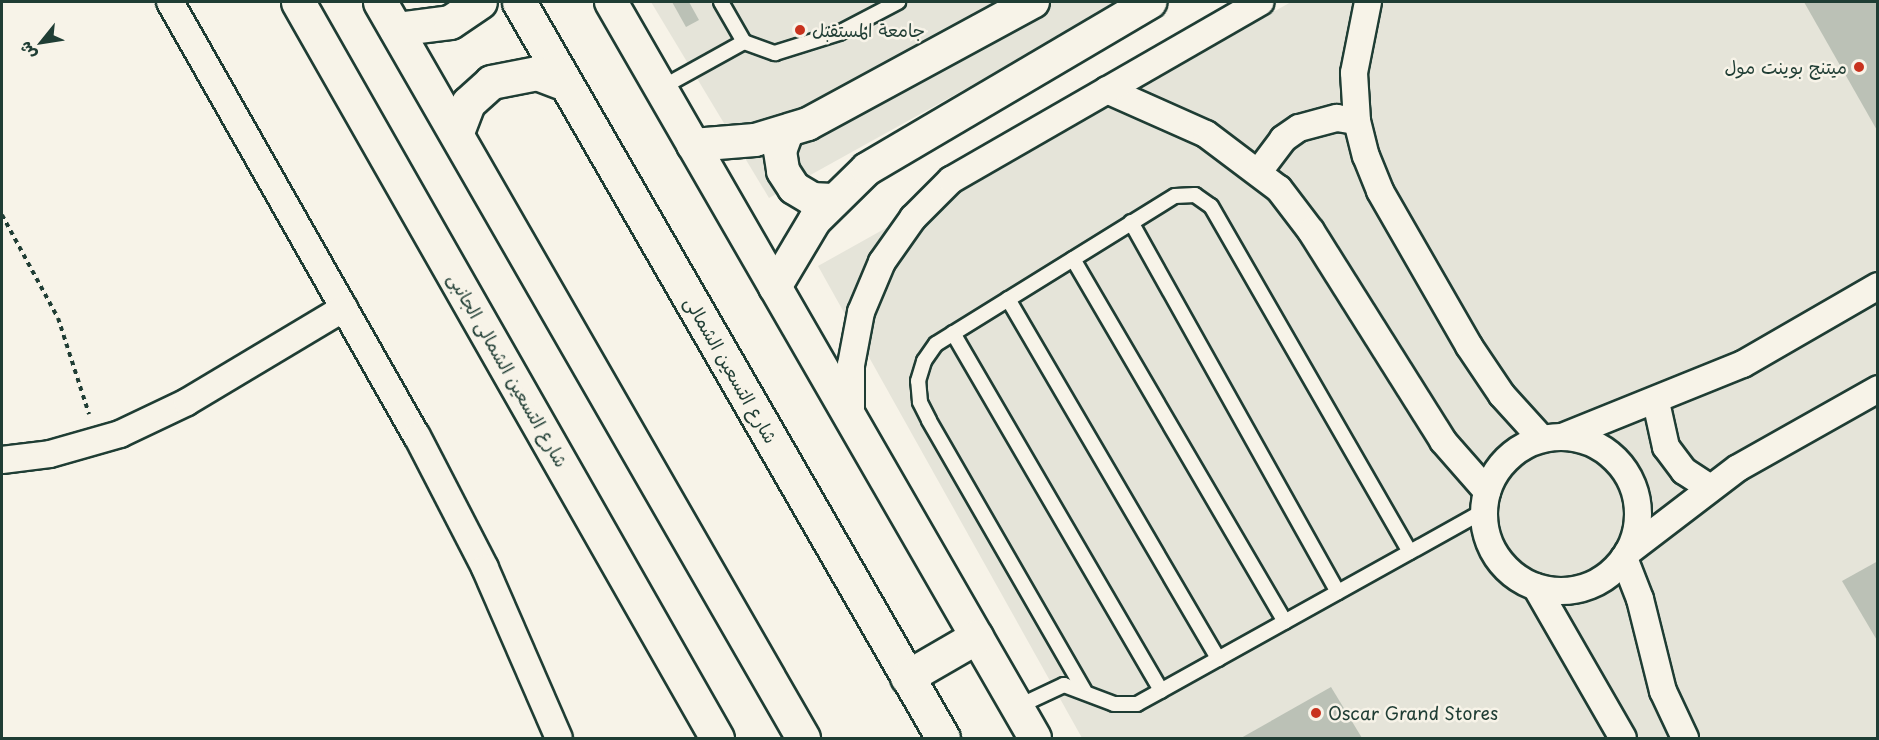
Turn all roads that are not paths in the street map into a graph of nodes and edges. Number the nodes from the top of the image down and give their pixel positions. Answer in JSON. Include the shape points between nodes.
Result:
{"nodes":[{"id":1,"x":170,"y":2,"type":"edge"},
{"id":2,"x":298,"y":2,"type":"edge"},
{"id":3,"x":480,"y":2,"type":"edge"},
{"id":4,"x":519,"y":2,"type":"edge"},
{"id":5,"x":611,"y":2,"type":"edge"},
{"id":6,"x":721,"y":2,"type":"edge"},
{"id":7,"x":898,"y":2,"type":"edge"},
{"id":8,"x":1033,"y":2,"type":"edge"},
{"id":9,"x":1150,"y":2,"type":"edge"},
{"id":10,"x":1261,"y":2,"type":"edge"},
{"id":11,"x":1368,"y":2,"type":"edge"},
{"id":12,"x":388,"y":15,"type":"edge"},
{"id":13,"x":744,"y":42,"type":"junction"},
{"id":14,"x":566,"y":84,"type":"junction"},
{"id":15,"x":661,"y":88,"type":"junction"},
{"id":16,"x":1107,"y":90,"type":"junction"},
{"id":17,"x":1357,"y":121,"type":"junction"},
{"id":18,"x":456,"y":132,"type":"junction"},
{"id":19,"x":787,"y":132,"type":"junction"},
{"id":20,"x":693,"y":145,"type":"junction"},
{"id":21,"x":1260,"y":170,"type":"junction"},
{"id":22,"x":832,"y":200,"type":"junction"},
{"id":23,"x":1131,"y":222,"type":"junction"},
{"id":24,"x":1073,"y":258,"type":"junction"},
{"id":25,"x":1878,"y":286,"type":"edge"},
{"id":26,"x":775,"y":287,"type":"junction"},
{"id":27,"x":1008,"y":299,"type":"junction"},
{"id":28,"x":344,"y":308,"type":"junction"},
{"id":29,"x":953,"y":333,"type":"junction"},
{"id":30,"x":1878,"y":388,"type":"edge"},
{"id":31,"x":1656,"y":402,"type":"junction"},
{"id":32,"x":851,"y":419,"type":"junction"},
{"id":33,"x":1552,"y":438,"type":"junction"},
{"id":34,"x":2,"y":460,"type":"edge"},
{"id":35,"x":1710,"y":488,"type":"junction"},
{"id":36,"x":1485,"y":501,"type":"junction"},
{"id":37,"x":1410,"y":552,"type":"junction"},
{"id":38,"x":1626,"y":555,"type":"junction"},
{"id":39,"x":1536,"y":587,"type":"junction"},
{"id":40,"x":1338,"y":592,"type":"junction"},
{"id":41,"x":1285,"y":622,"type":"junction"},
{"id":42,"x":976,"y":637,"type":"junction"},
{"id":43,"x":1218,"y":659,"type":"junction"},
{"id":44,"x":907,"y":677,"type":"junction"},
{"id":45,"x":1084,"y":690,"type":"junction"},
{"id":46,"x":1161,"y":691,"type":"junction"},
{"id":47,"x":1017,"y":707,"type":"junction"},
{"id":48,"x":559,"y":738,"type":"edge"},
{"id":49,"x":717,"y":738,"type":"edge"},
{"id":50,"x":803,"y":738,"type":"edge"},
{"id":51,"x":943,"y":738,"type":"edge"},
{"id":52,"x":1035,"y":738,"type":"edge"},
{"id":53,"x":1623,"y":738,"type":"edge"},
{"id":54,"x":1685,"y":738,"type":"edge"}],
"edges":[{"from":1,"to":28,"type":"street"},
{"from":2,"to":49,"type":"main road","name":"شارع التسعين الشمالى الجانبى"},
{"from":3,"to":12,"type":"main road","via":[[467,13],[433,28]]},
{"from":4,"to":14,"type":"main road","name":"شارع التسعين الشمالى"},
{"from":5,"to":15,"type":"street"},
{"from":6,"to":13,"type":"lane"},
{"from":7,"to":13,"type":"lane","via":[[839,33],[787,51],[764,53]]},
{"from":8,"to":19,"type":"street","via":[[828,115]]},
{"from":9,"to":22,"type":"street","via":[[891,151]]},
{"from":10,"to":16,"type":"street"},
{"from":11,"to":17,"type":"street","via":[[1354,73]]},
{"from":12,"to":18,"type":"main road"},
{"from":13,"to":15,"type":"lane"},
{"from":14,"to":18,"type":"main road","via":[[537,73],[491,82],[468,103]]},
{"from":14,"to":44,"type":"main road","name":"شارع التسعين الشمالى"},
{"from":15,"to":20,"type":"street"},
{"from":16,"to":21,"type":"street","via":[[1206,134]]},
{"from":16,"to":32,"type":"street","via":[[951,180],[913,218],[882,262],[861,312],[850,365]]},
{"from":17,"to":21,"type":"street","via":[[1337,118],[1299,128],[1282,139]]},
{"from":17,"to":33,"type":"street","via":[[1380,191],[1469,346],[1502,395]]},
{"from":18,"to":50,"type":"main road"},
{"from":19,"to":20,"type":"street","via":[[722,146]]},
{"from":19,"to":22,"type":"street","via":[[780,151],[783,171],[794,188],[812,199]]},
{"from":20,"to":26,"type":"street"},
{"from":21,"to":36,"type":"street","via":[[1296,209]]},
{"from":22,"to":26,"type":"street","via":[[800,241]]},
{"from":23,"to":24,"type":"lane"},
{"from":23,"to":37,"type":"lane","via":[[1185,194],[1211,206]]},
{"from":23,"to":40,"type":"lane"},
{"from":24,"to":27,"type":"lane"},
{"from":24,"to":41,"type":"lane"},
{"from":25,"to":31,"type":"street","via":[[1743,364]]},
{"from":26,"to":32,"type":"street"},
{"from":27,"to":29,"type":"lane"},
{"from":27,"to":43,"type":"lane"},
{"from":28,"to":34,"type":"street","via":[[187,402],[95,441],[50,454]]},
{"from":28,"to":48,"type":"street","via":[[484,568]]},
{"from":29,"to":45,"type":"lane","via":[[936,344],[924,361],[920,402]]},
{"from":29,"to":46,"type":"lane"},
{"from":30,"to":35,"type":"street","via":[[1778,443]]},
{"from":31,"to":33,"type":"street"},
{"from":31,"to":35,"type":"street","via":[[1665,447],[1684,471]]},
{"from":32,"to":42,"type":"street"},
{"from":33,"to":36,"type":"street","via":[[1508,457]]},
{"from":33,"to":38,"type":"street","via":[[1600,448],[1628,476],[1637,514]]},
{"from":35,"to":38,"type":"street"},
{"from":36,"to":37,"type":"lane"},
{"from":36,"to":39,"type":"street","via":[[1485,530],[1503,566]]},
{"from":37,"to":40,"type":"lane"},
{"from":38,"to":39,"type":"street","via":[[1611,573],[1575,590]]},
{"from":38,"to":54,"type":"street","via":[[1663,691]]},
{"from":39,"to":53,"type":"street"},
{"from":40,"to":41,"type":"lane"},
{"from":41,"to":43,"type":"lane"},
{"from":42,"to":44,"type":"main road"},
{"from":42,"to":47,"type":"street"},
{"from":43,"to":46,"type":"lane"},
{"from":44,"to":51,"type":"main road","name":"شارع التسعين الشمالى"},
{"from":45,"to":46,"type":"lane","via":[[1125,706]]},
{"from":45,"to":47,"type":"lane","via":[[1053,687]]},
{"from":47,"to":52,"type":"street"}]}
